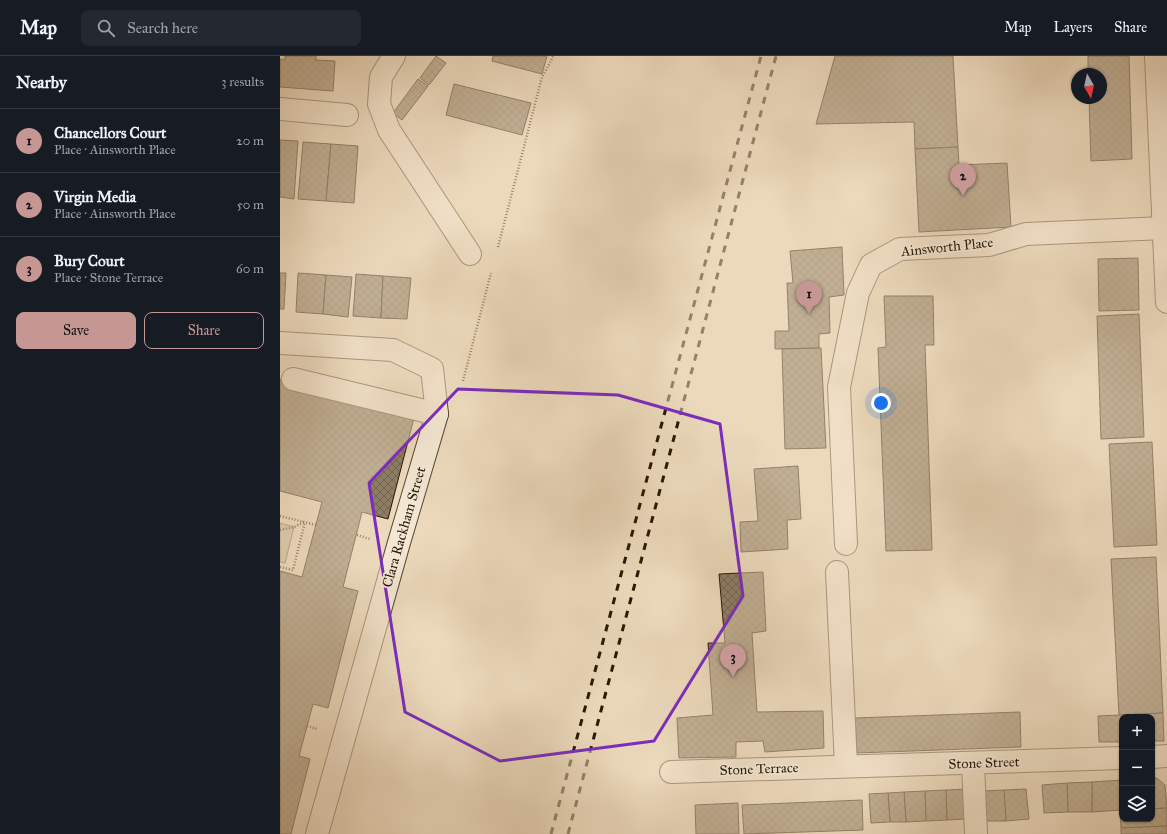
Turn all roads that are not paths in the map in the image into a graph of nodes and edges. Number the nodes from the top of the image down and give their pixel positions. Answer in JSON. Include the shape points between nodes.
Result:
{"nodes":[{"id":1,"x":394,"y":56,"type":"edge"},
{"id":2,"x":1156,"y":56,"type":"edge"},
{"id":3,"x":280,"y":109,"type":"edge"},
{"id":4,"x":346,"y":114,"type":"dead end"},
{"id":5,"x":1163,"y":137,"type":"edge"},
{"id":6,"x":1164,"y":228,"type":"junction"},
{"id":7,"x":470,"y":254,"type":"dead end"},
{"id":8,"x":1167,"y":302,"type":"edge"},
{"id":9,"x":280,"y":343,"type":"edge"},
{"id":10,"x":293,"y":379,"type":"dead end"},
{"id":11,"x":437,"y":414,"type":"junction"},
{"id":12,"x":846,"y":544,"type":"dead end"},
{"id":13,"x":837,"y":572,"type":"dead end"},
{"id":14,"x":1167,"y":756,"type":"edge"},
{"id":15,"x":1155,"y":757,"type":"edge"},
{"id":16,"x":1119,"y":758,"type":"edge"},
{"id":17,"x":972,"y":764,"type":"junction"},
{"id":18,"x":846,"y":766,"type":"junction"},
{"id":19,"x":671,"y":772,"type":"dead end"},
{"id":20,"x":317,"y":834,"type":"edge"},
{"id":21,"x":976,"y":834,"type":"edge"}],
"edges":[{"from":1,"to":7,"type":"street","via":[[381,77],[379,104],[389,130]]},
{"from":2,"to":5,"type":"street"},
{"from":3,"to":4,"type":"street"},
{"from":5,"to":6,"type":"street"},
{"from":6,"to":8,"type":"street"},
{"from":6,"to":12,"type":"street","name":"Ainsworth Place","via":[[1026,234],[989,245],[900,249],[871,265],[858,292],[839,388]]},
{"from":9,"to":11,"type":"street","name":"Clara Rackham Street","via":[[393,350],[432,369]]},
{"from":10,"to":11,"type":"street"},
{"from":11,"to":20,"type":"street","name":"Clara Rackham Street"},
{"from":13,"to":18,"type":"street"},
{"from":14,"to":15,"type":"street"},
{"from":16,"to":17,"type":"street","name":"Stone Street"},
{"from":17,"to":18,"type":"street","name":"Stone Street"},
{"from":17,"to":21,"type":"street"},
{"from":18,"to":19,"type":"street","name":"Stone Terrace"}]}
